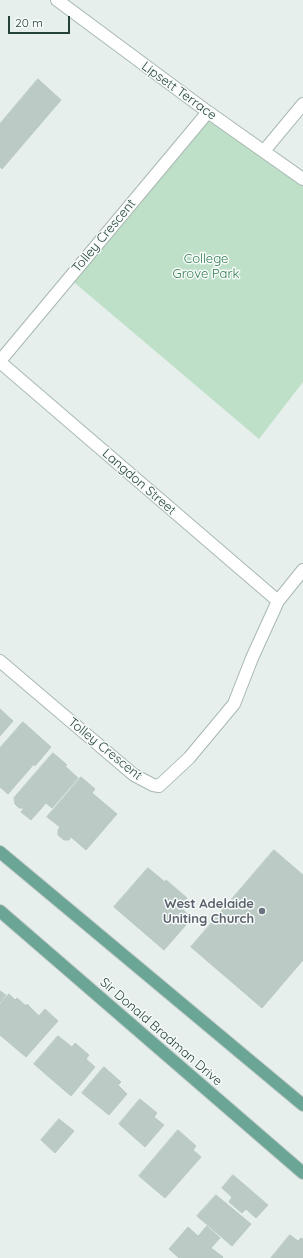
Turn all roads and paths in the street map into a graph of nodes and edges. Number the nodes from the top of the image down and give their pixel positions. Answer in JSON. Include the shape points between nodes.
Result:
{"nodes":[{"id":1,"x":57,"y":0,"type":"edge"},
{"id":2,"x":303,"y":104,"type":"edge"},
{"id":3,"x":208,"y":112,"type":"junction"},
{"id":4,"x":264,"y":151,"type":"junction"},
{"id":5,"x":303,"y":179,"type":"edge"},
{"id":6,"x":0,"y":361,"type":"edge"},
{"id":7,"x":303,"y":570,"type":"edge"},
{"id":8,"x":278,"y":601,"type":"junction"},
{"id":9,"x":0,"y":661,"type":"edge"},
{"id":10,"x":0,"y":852,"type":"edge"},
{"id":11,"x":0,"y":911,"type":"edge"},
{"id":12,"x":303,"y":1105,"type":"edge"},
{"id":13,"x":303,"y":1173,"type":"edge"}],
"edges":[{"from":1,"to":3,"type":"street","name":"Lipsett Terrace"},
{"from":2,"to":4,"type":"street"},
{"from":3,"to":4,"type":"street","name":"Lipsett Terrace"},
{"from":3,"to":6,"type":"street","name":"Tolley Crescent"},
{"from":4,"to":5,"type":"street","name":"Lipsett Terrace"},
{"from":6,"to":8,"type":"street","name":"Langdon Street"},
{"from":7,"to":8,"type":"street","name":"Tolley Crescent"},
{"from":8,"to":9,"type":"street","name":"Tolley Crescent","via":[[234,704],[189,758],[158,786],[134,776]]},
{"from":10,"to":12,"type":"main road"},
{"from":11,"to":13,"type":"main road","name":"Sir Donald Bradman Drive"}]}
